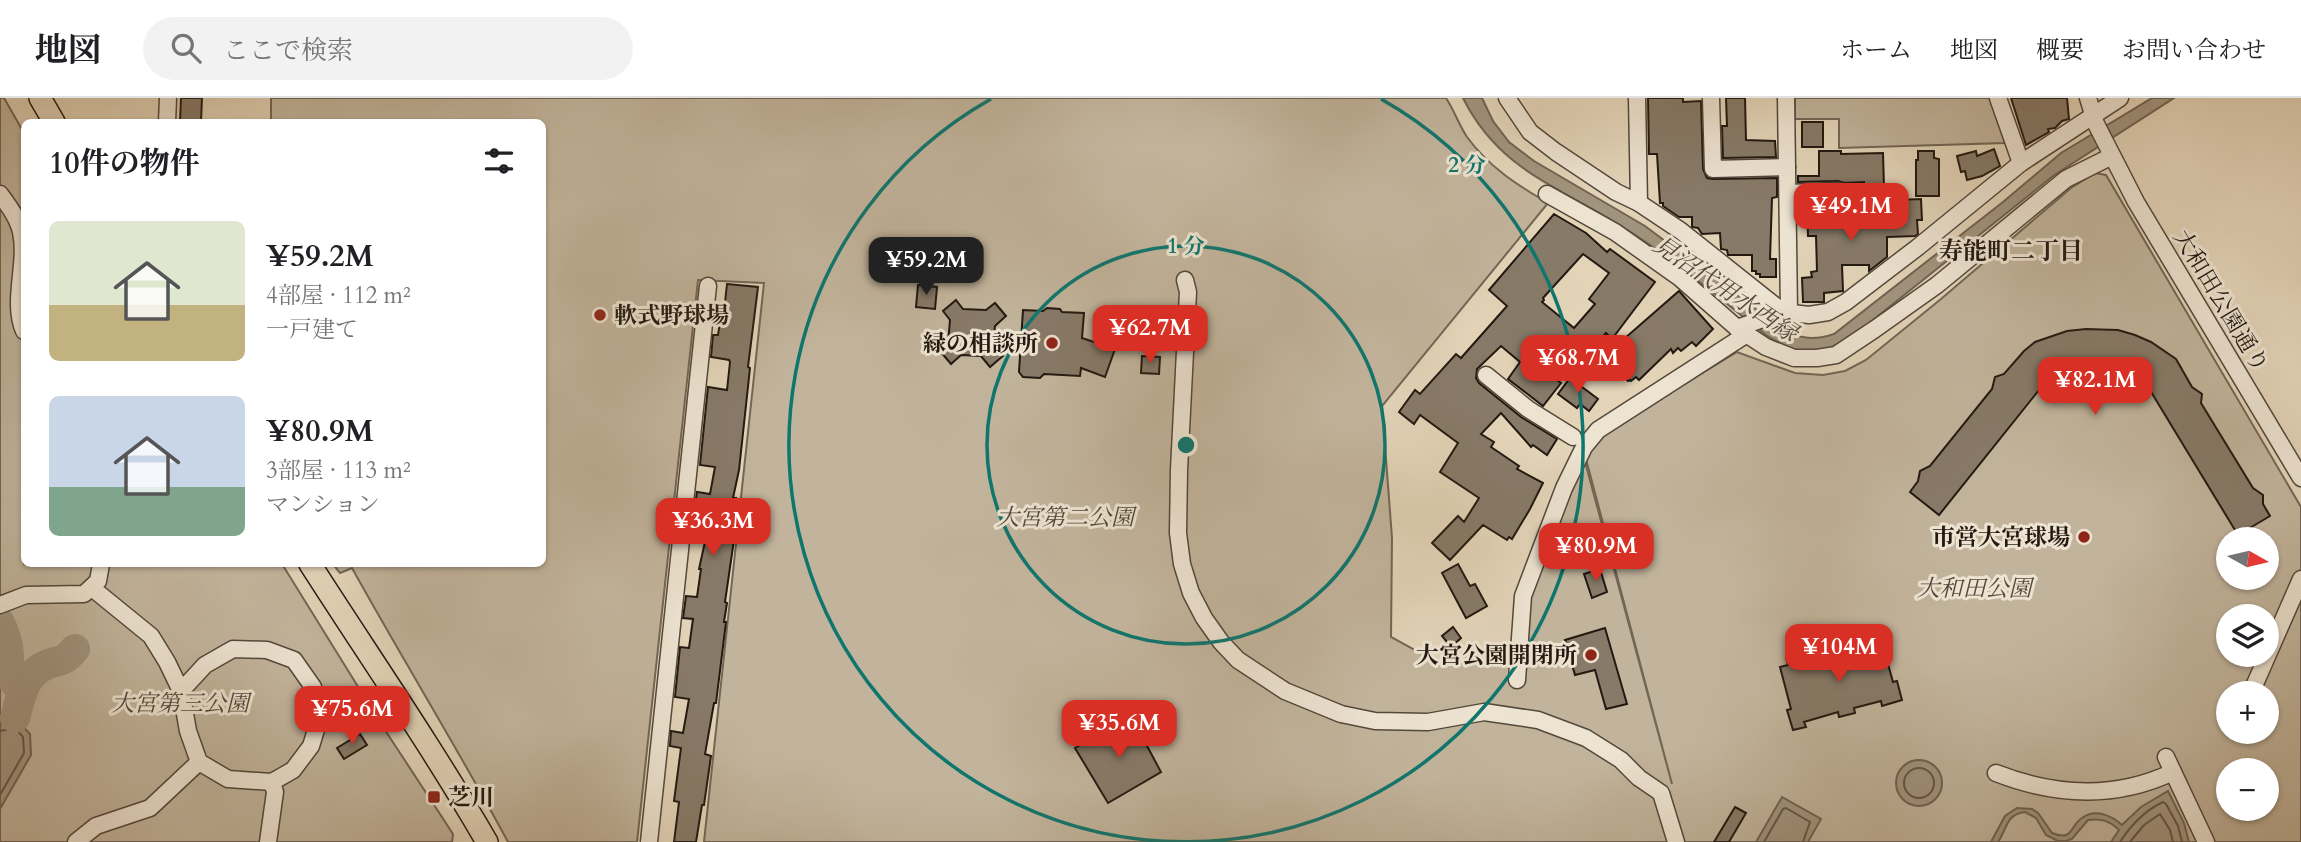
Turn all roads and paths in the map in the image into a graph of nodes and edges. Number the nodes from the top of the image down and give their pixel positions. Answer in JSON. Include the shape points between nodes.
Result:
{"nodes":[{"id":1,"x":40,"y":98,"type":"edge"},
{"id":2,"x":168,"y":98,"type":"edge"},
{"id":3,"x":1507,"y":98,"type":"edge"},
{"id":4,"x":1637,"y":98,"type":"edge"},
{"id":5,"x":1711,"y":98,"type":"edge"},
{"id":6,"x":1786,"y":98,"type":"edge"},
{"id":7,"x":1998,"y":98,"type":"edge"},
{"id":8,"x":2088,"y":98,"type":"edge"},
{"id":9,"x":2120,"y":98,"type":"edge"},
{"id":10,"x":52,"y":119,"type":"edge"},
{"id":11,"x":167,"y":119,"type":"edge"},
{"id":12,"x":2094,"y":119,"type":"junction"},
{"id":13,"x":2110,"y":150,"type":"junction"},
{"id":14,"x":2021,"y":163,"type":"junction"},
{"id":15,"x":1787,"y":167,"type":"junction"},
{"id":16,"x":1838,"y":191,"type":"dead end"},
{"id":17,"x":1787,"y":193,"type":"junction"},
{"id":18,"x":0,"y":194,"type":"edge"},
{"id":19,"x":1547,"y":194,"type":"dead end"},
{"id":20,"x":1639,"y":203,"type":"junction"},
{"id":21,"x":21,"y":230,"type":"edge"},
{"id":22,"x":1185,"y":280,"type":"dead end"},
{"id":23,"x":708,"y":286,"type":"dead end"},
{"id":24,"x":21,"y":297,"type":"edge"},
{"id":25,"x":1786,"y":312,"type":"junction"},
{"id":26,"x":21,"y":315,"type":"edge"},
{"id":27,"x":1742,"y":331,"type":"junction"},
{"id":28,"x":1486,"y":375,"type":"dead end"},
{"id":29,"x":1573,"y":437,"type":"dead end"},
{"id":30,"x":2301,"y":478,"type":"edge"},
{"id":31,"x":100,"y":567,"type":"edge"},
{"id":32,"x":312,"y":567,"type":"edge"},
{"id":33,"x":2301,"y":579,"type":"edge"},
{"id":34,"x":92,"y":588,"type":"junction"},
{"id":35,"x":0,"y":605,"type":"edge"},
{"id":36,"x":1517,"y":680,"type":"dead end"},
{"id":37,"x":2256,"y":681,"type":"edge"},
{"id":38,"x":181,"y":691,"type":"junction"},
{"id":39,"x":199,"y":762,"type":"junction"},
{"id":40,"x":1996,"y":773,"type":"dead end"},
{"id":41,"x":272,"y":782,"type":"junction"},
{"id":42,"x":76,"y":842,"type":"edge"},
{"id":43,"x":268,"y":842,"type":"edge"},
{"id":44,"x":487,"y":842,"type":"edge"},
{"id":45,"x":649,"y":842,"type":"edge"},
{"id":46,"x":1675,"y":842,"type":"edge"},
{"id":47,"x":2206,"y":842,"type":"edge"}],
"edges":[{"from":1,"to":10,"type":"main road"},
{"from":2,"to":11,"type":"street"},
{"from":3,"to":20,"type":"street","via":[[1530,132]]},
{"from":4,"to":20,"type":"street"},
{"from":5,"to":15,"type":"street","via":[[1713,169]]},
{"from":6,"to":15,"type":"street"},
{"from":7,"to":14,"type":"street"},
{"from":8,"to":12,"type":"street"},
{"from":9,"to":12,"type":"street"},
{"from":12,"to":13,"type":"street","name":"大和田公園通り"},
{"from":12,"to":14,"type":"street"},
{"from":13,"to":27,"type":"street","via":[[2066,179],[1937,285],[1836,355],[1794,358]]},
{"from":13,"to":30,"type":"street","name":"大和田公園通り","via":[[2136,202]]},
{"from":14,"to":25,"type":"street","via":[[1846,302],[1818,315]]},
{"from":15,"to":17,"type":"street"},
{"from":16,"to":17,"type":"street"},
{"from":17,"to":25,"type":"street"},
{"from":18,"to":21,"type":"street"},
{"from":19,"to":27,"type":"street","via":[[1626,240]]},
{"from":20,"to":25,"type":"street"},
{"from":22,"to":46,"type":"street","via":[[1181,564],[1191,593],[1221,642],[1261,678],[1341,714],[1375,721],[1428,722],[1484,712],[1538,720],[1586,738],[1661,793]]},
{"from":23,"to":45,"type":"street"},
{"from":24,"to":26,"type":"street"},
{"from":25,"to":27,"type":"street"},
{"from":27,"to":36,"type":"street","via":[[1598,430],[1584,447],[1523,596]]},
{"from":28,"to":29,"type":"street"},
{"from":31,"to":34,"type":"street"},
{"from":32,"to":44,"type":"main road"},
{"from":33,"to":37,"type":"street"},
{"from":34,"to":35,"type":"street","via":[[85,594],[26,595]]},
{"from":34,"to":38,"type":"street","via":[[151,636]]},
{"from":38,"to":39,"type":"street"},
{"from":38,"to":41,"type":"street","via":[[205,665],[233,649],[267,650],[294,660],[313,687],[319,720],[311,746],[293,770]]},
{"from":39,"to":41,"type":"street","via":[[228,779]]},
{"from":39,"to":42,"type":"street","via":[[149,808],[96,826]]},
{"from":40,"to":47,"type":"street","via":[[2047,789],[2099,793],[2152,782],[2169,765]]},
{"from":41,"to":43,"type":"street","via":[[275,792]]}]}
